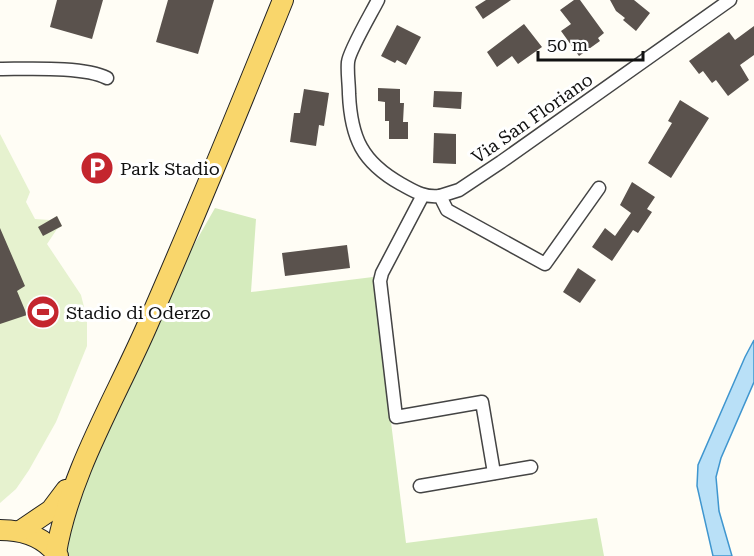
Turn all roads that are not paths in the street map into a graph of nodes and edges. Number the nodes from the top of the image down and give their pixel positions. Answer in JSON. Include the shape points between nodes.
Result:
{"nodes":[{"id":1,"x":283,"y":0,"type":"edge"},
{"id":2,"x":378,"y":0,"type":"edge"},
{"id":3,"x":730,"y":0,"type":"edge"},
{"id":4,"x":0,"y":69,"type":"edge"},
{"id":5,"x":107,"y":78,"type":"dead end"},
{"id":6,"x":599,"y":188,"type":"dead end"},
{"id":7,"x":423,"y":195,"type":"junction"},
{"id":8,"x":440,"y":196,"type":"junction"},
{"id":9,"x":531,"y":467,"type":"dead end"},
{"id":10,"x":494,"y":473,"type":"junction"},
{"id":11,"x":79,"y":474,"type":"junction"},
{"id":12,"x":420,"y":486,"type":"dead end"},
{"id":13,"x":0,"y":530,"type":"edge"},
{"id":14,"x":20,"y":531,"type":"junction"},
{"id":15,"x":57,"y":554,"type":"edge"}],
"edges":[{"from":1,"to":11,"type":"main road","via":[[151,316]]},
{"from":2,"to":7,"type":"street","via":[[348,60],[354,134],[371,163]]},
{"from":3,"to":8,"type":"street","name":"Via San Floriano","via":[[501,162],[459,190]]},
{"from":4,"to":5,"type":"street","via":[[55,69],[98,73]]},
{"from":6,"to":8,"type":"street","via":[[545,264],[447,210]]},
{"from":7,"to":8,"type":"street"},
{"from":7,"to":10,"type":"street","via":[[380,281],[396,417],[482,402]]},
{"from":9,"to":10,"type":"street"},
{"from":10,"to":12,"type":"street"},
{"from":11,"to":14,"type":"main road","via":[[51,510]]},
{"from":11,"to":15,"type":"main road","via":[[64,514]]},
{"from":13,"to":14,"type":"main road"},
{"from":14,"to":15,"type":"main road","via":[[34,535]]}]}
